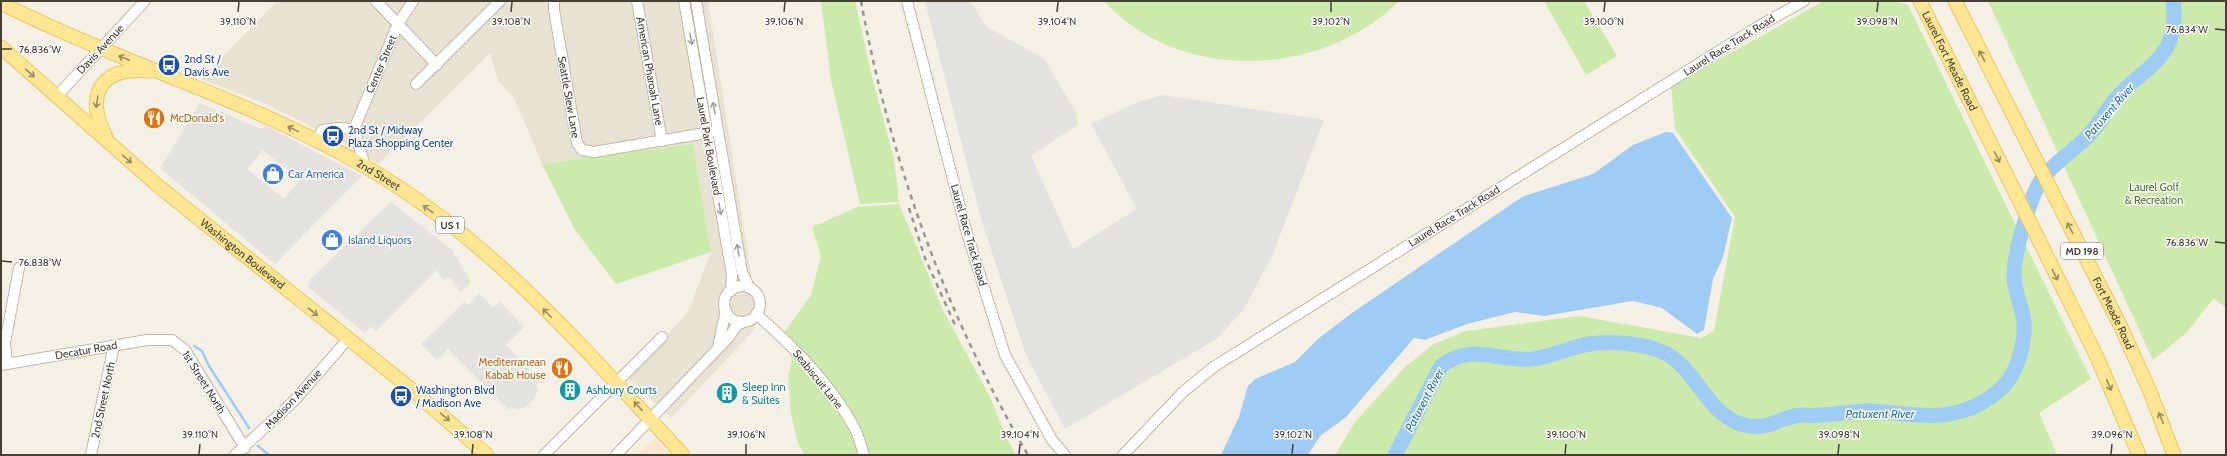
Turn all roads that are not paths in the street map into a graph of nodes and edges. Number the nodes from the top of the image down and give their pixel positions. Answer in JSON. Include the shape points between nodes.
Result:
{"nodes":[{"id":1,"x":145,"y":1,"type":"edge"},
{"id":2,"x":376,"y":1,"type":"edge"},
{"id":3,"x":413,"y":1,"type":"edge"},
{"id":4,"x":500,"y":1,"type":"edge"},
{"id":5,"x":554,"y":1,"type":"edge"},
{"id":6,"x":637,"y":1,"type":"edge"},
{"id":7,"x":684,"y":1,"type":"edge"},
{"id":8,"x":696,"y":1,"type":"edge"},
{"id":9,"x":907,"y":1,"type":"edge"},
{"id":10,"x":1804,"y":1,"type":"edge"},
{"id":11,"x":1920,"y":1,"type":"edge"},
{"id":12,"x":1955,"y":1,"type":"edge"},
{"id":13,"x":1,"y":3,"type":"edge"},
{"id":14,"x":398,"y":24,"type":"junction"},
{"id":15,"x":1,"y":47,"type":"edge"},
{"id":16,"x":100,"y":48,"type":"junction"},
{"id":17,"x":437,"y":64,"type":"junction"},
{"id":18,"x":160,"y":72,"type":"junction"},
{"id":19,"x":416,"y":84,"type":"dead end"},
{"id":20,"x":56,"y":97,"type":"junction"},
{"id":21,"x":354,"y":129,"type":"junction"},
{"id":22,"x":718,"y":131,"type":"junction"},
{"id":23,"x":707,"y":133,"type":"junction"},
{"id":24,"x":316,"y":141,"type":"junction"},
{"id":25,"x":662,"y":141,"type":"junction"},
{"id":26,"x":109,"y":143,"type":"junction"},
{"id":27,"x":365,"y":166,"type":"junction"},
{"id":28,"x":19,"y":268,"type":"dead end"},
{"id":29,"x":749,"y":287,"type":"junction"},
{"id":30,"x":731,"y":291,"type":"junction"},
{"id":31,"x":726,"y":310,"type":"junction"},
{"id":32,"x":756,"y":314,"type":"junction"},
{"id":33,"x":744,"y":322,"type":"junction"},
{"id":34,"x":662,"y":337,"type":"dead end"},
{"id":35,"x":348,"y":339,"type":"junction"},
{"id":36,"x":172,"y":340,"type":"joint"},
{"id":37,"x":114,"y":345,"type":"junction"},
{"id":38,"x":718,"y":347,"type":"junction"},
{"id":39,"x":4,"y":364,"type":"edge"},
{"id":40,"x":616,"y":383,"type":"junction"},
{"id":41,"x":650,"y":419,"type":"junction"},
{"id":42,"x":245,"y":448,"type":"junction"},
{"id":43,"x":91,"y":455,"type":"edge"},
{"id":44,"x":235,"y":455,"type":"edge"},
{"id":45,"x":488,"y":455,"type":"edge"},
{"id":46,"x":544,"y":455,"type":"edge"},
{"id":47,"x":616,"y":455,"type":"edge"},
{"id":48,"x":683,"y":455,"type":"edge"},
{"id":49,"x":864,"y":455,"type":"edge"},
{"id":50,"x":1065,"y":455,"type":"edge"},
{"id":51,"x":1123,"y":455,"type":"edge"},
{"id":52,"x":2139,"y":455,"type":"edge"},
{"id":53,"x":2174,"y":455,"type":"edge"}],
"edges":[{"from":1,"to":16,"type":"street","name":"Davis Avenue"},
{"from":2,"to":14,"type":"street"},
{"from":3,"to":14,"type":"street","name":"Center Street"},
{"from":4,"to":17,"type":"street"},
{"from":5,"to":25,"type":"street","name":"Seattle Slew Lane","via":[[574,127],[580,148],[594,152]]},
{"from":6,"to":25,"type":"street","name":"American Pharoah Lane"},
{"from":7,"to":23,"type":"street","name":"Laurel Park Boulevard","one_way":true},
{"from":22,"to":8,"type":"street","name":"Laurel Park Boulevard","one_way":true},
{"from":9,"to":50,"type":"street","name":"Laurel Race Track Road","via":[[964,223],[1005,355],[1052,440]]},
{"from":10,"to":51,"type":"street","name":"Laurel Race Track Road","via":[[1759,26],[1444,220],[1374,267],[1211,368],[1184,391]]},
{"from":11,"to":52,"type":"main road","name":"Laurel Fort Meade Road","number":"MD 198","one_way":true,"via":[[2096,356]]},
{"from":53,"to":12,"type":"main road","name":"Fort Meade Road","number":"MD 198","one_way":true,"via":[[2151,394],[2120,325]]},
{"from":13,"to":16,"type":"main road","name":"2nd Street","number":"US 1"},
{"from":14,"to":17,"type":"street"},
{"from":14,"to":21,"type":"street","name":"Center Street"},
{"from":15,"to":20,"type":"main road","name":"Washington Boulevard","one_way":true},
{"from":18,"to":16,"type":"main road","name":"2nd Street","number":"US 1","one_way":true},
{"from":16,"to":20,"type":"street","name":"Davis Avenue"},
{"from":17,"to":19,"type":"street"},
{"from":24,"to":18,"type":"main road","name":"2nd Street","number":"US 1","one_way":true,"via":[[264,114]]},
{"from":18,"to":26,"type":"main road","one_way":true,"via":[[124,71],[104,84],[99,92],[96,110]]},
{"from":20,"to":26,"type":"main road","name":"Washington Boulevard"},
{"from":21,"to":24,"type":"street","via":[[322,130]]},
{"from":21,"to":27,"type":"street","via":[[356,143]]},
{"from":22,"to":23,"type":"street","name":"Seattle Slew Lane"},
{"from":29,"to":22,"type":"street","name":"Laurel Park Boulevard","one_way":true,"via":[[742,272]]},
{"from":23,"to":25,"type":"street","name":"Seattle Slew Lane"},
{"from":23,"to":30,"type":"street","name":"Laurel Park Boulevard","one_way":true,"via":[[732,274]]},
{"from":24,"to":27,"type":"main road","name":"2nd Street","number":"US 1"},
{"from":26,"to":35,"type":"main road","name":"Washington Boulevard","one_way":true,"via":[[157,185]]},
{"from":40,"to":27,"type":"main road","name":"2nd Street","number":"US 1","one_way":true,"via":[[507,272],[483,251]]},
{"from":28,"to":39,"type":"street","via":[[5,343]]},
{"from":29,"to":30,"type":"street","via":[[737,287]]},
{"from":29,"to":32,"type":"street","name":"Laurel Park Boulevard","via":[[760,300]]},
{"from":30,"to":31,"type":"street","name":"Laurel Park Boulevard","via":[[725,299]]},
{"from":31,"to":33,"type":"street","via":[[733,319]]},
{"from":31,"to":38,"type":"street","name":"Laurel Park Boulevard"},
{"from":32,"to":33,"type":"street"},
{"from":32,"to":49,"type":"street","name":"Seabiscuit Lane","via":[[782,336],[841,407],[855,430]]},
{"from":33,"to":38,"type":"street","via":[[737,325],[729,338]]},
{"from":34,"to":40,"type":"street"},
{"from":35,"to":42,"type":"street","name":"Madison Avenue","via":[[294,401]]},
{"from":35,"to":45,"type":"main road","name":"Washington Boulevard","one_way":true,"via":[[412,389]]},
{"from":36,"to":37,"type":"street","name":"Decatur Road","via":[[147,340]]},
{"from":36,"to":42,"type":"street","name":"1st Street North","via":[[185,350]]},
{"from":37,"to":39,"type":"street","name":"Decatur Road"},
{"from":37,"to":43,"type":"street","name":"2nd Street North"},
{"from":38,"to":41,"type":"street"},
{"from":41,"to":40,"type":"main road","name":"2nd Street","number":"US 1","one_way":true},
{"from":40,"to":46,"type":"street"},
{"from":41,"to":47,"type":"street"},
{"from":41,"to":48,"type":"main road","name":"2nd Street","number":"US 1"},
{"from":42,"to":44,"type":"street","name":"Madison Avenue"}]}
